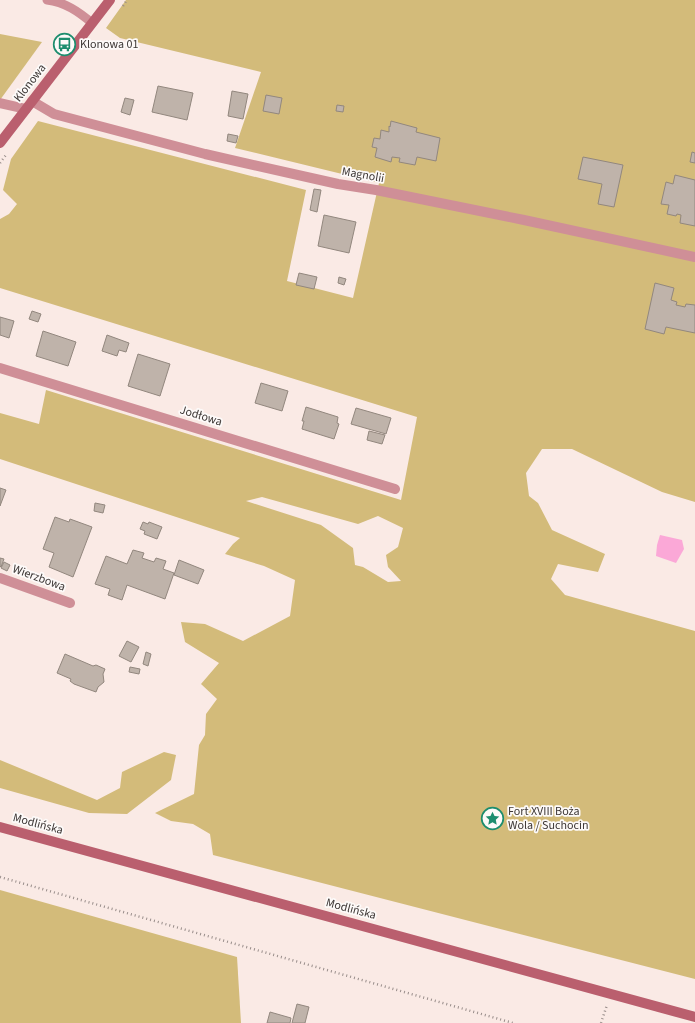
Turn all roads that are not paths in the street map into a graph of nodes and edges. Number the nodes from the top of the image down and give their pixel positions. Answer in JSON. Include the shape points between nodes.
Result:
{"nodes":[{"id":1,"x":48,"y":0,"type":"edge"},
{"id":2,"x":110,"y":0,"type":"edge"},
{"id":3,"x":92,"y":23,"type":"junction"},
{"id":4,"x":0,"y":103,"type":"edge"},
{"id":5,"x":29,"y":105,"type":"junction"},
{"id":6,"x":0,"y":143,"type":"edge"},
{"id":7,"x":695,"y":258,"type":"edge"},
{"id":8,"x":0,"y":368,"type":"edge"},
{"id":9,"x":395,"y":490,"type":"dead end"},
{"id":10,"x":0,"y":578,"type":"edge"},
{"id":11,"x":70,"y":603,"type":"dead end"},
{"id":12,"x":0,"y":827,"type":"edge"},
{"id":13,"x":695,"y":1017,"type":"edge"}],
"edges":[{"from":1,"to":3,"type":"lane","via":[[64,3]]},
{"from":2,"to":3,"type":"main road","name":"Klonowa"},
{"from":3,"to":5,"type":"main road","name":"Klonowa"},
{"from":4,"to":5,"type":"street","name":"Magnolii"},
{"from":5,"to":6,"type":"main road","name":"Klonowa"},
{"from":5,"to":7,"type":"street","name":"Magnolii","via":[[205,154]]},
{"from":8,"to":9,"type":"street","name":"Jodłowa"},
{"from":10,"to":11,"type":"street","name":"Wierzbowa"},
{"from":12,"to":13,"type":"main road","name":"Modlińska"}]}
